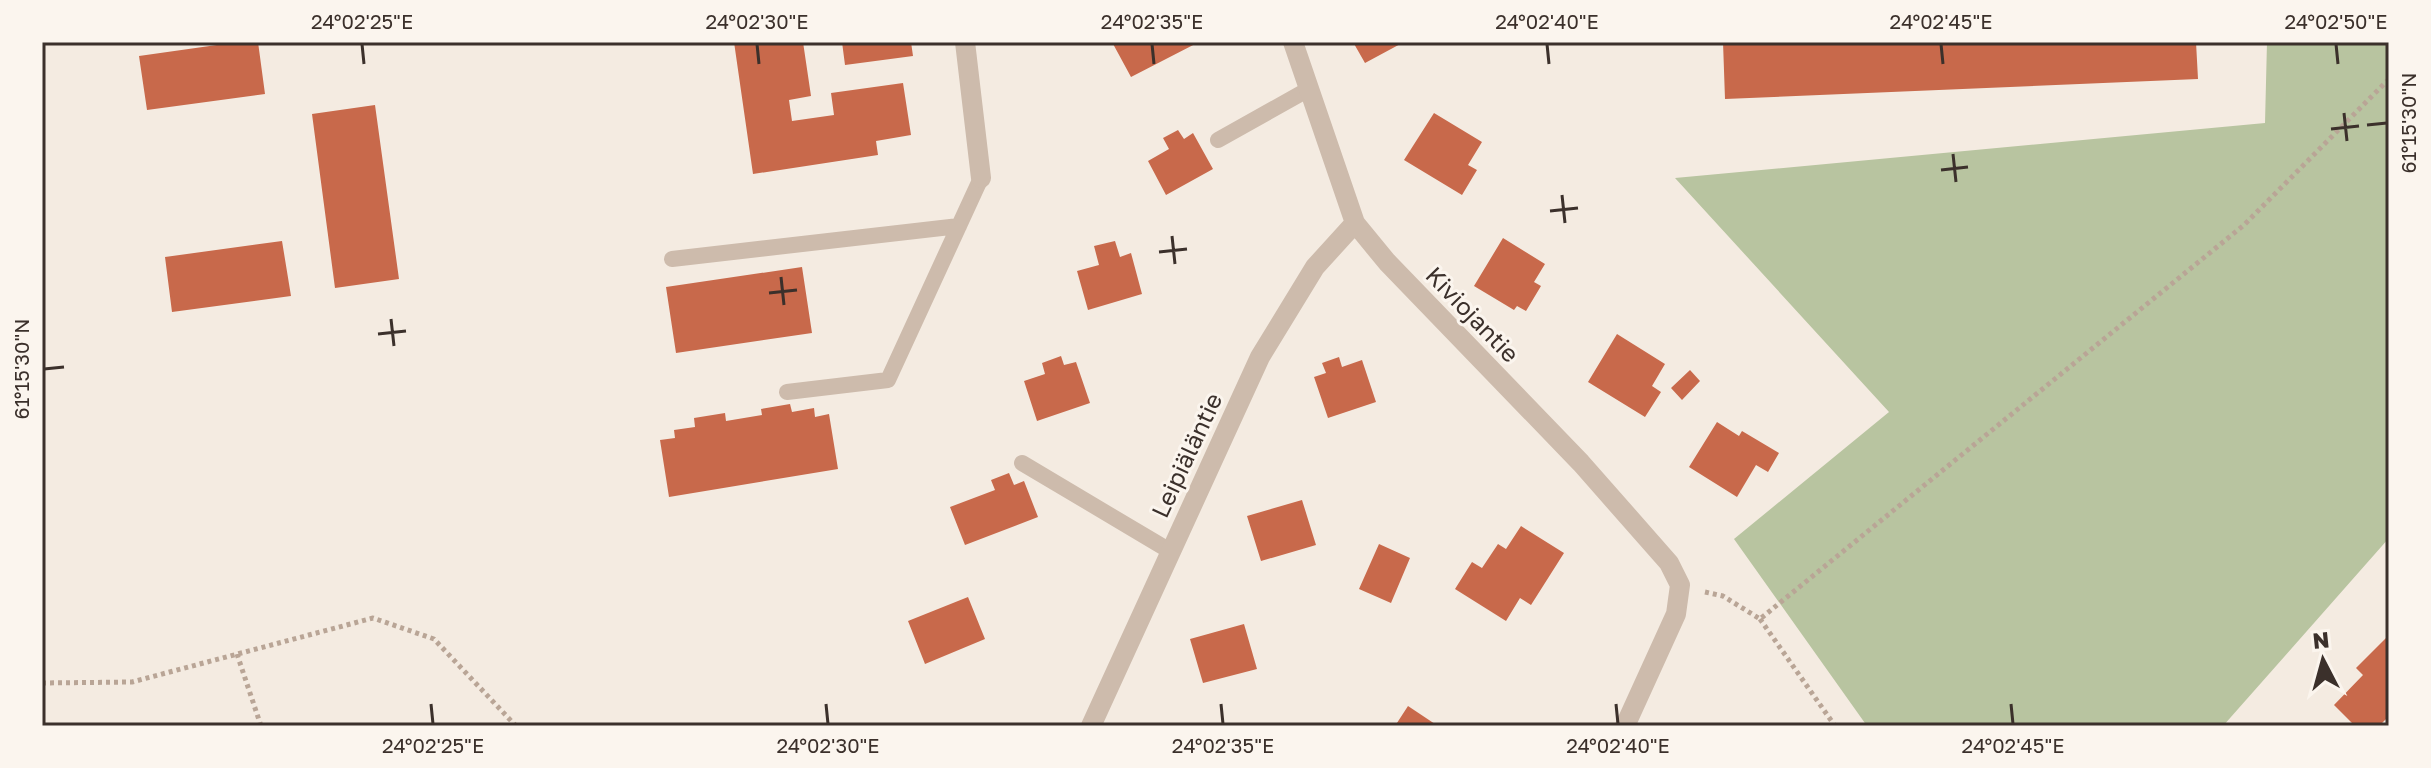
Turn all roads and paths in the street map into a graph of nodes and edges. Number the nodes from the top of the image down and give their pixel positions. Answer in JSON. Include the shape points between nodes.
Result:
{"nodes":[{"id":1,"x":965,"y":42,"type":"edge"},
{"id":2,"x":1293,"y":42,"type":"edge"},
{"id":3,"x":2389,"y":79,"type":"edge"},
{"id":4,"x":1309,"y":89,"type":"junction"},
{"id":5,"x":1218,"y":140,"type":"dead end"},
{"id":6,"x":981,"y":178,"type":"joint"},
{"id":7,"x":1355,"y":223,"type":"junction"},
{"id":8,"x":959,"y":226,"type":"junction"},
{"id":9,"x":672,"y":259,"type":"dead end"},
{"id":10,"x":787,"y":392,"type":"dead end"},
{"id":11,"x":1022,"y":463,"type":"dead end"},
{"id":12,"x":1170,"y":551,"type":"junction"},
{"id":13,"x":1680,"y":585,"type":"junction"},
{"id":14,"x":1760,"y":619,"type":"junction"},
{"id":15,"x":237,"y":654,"type":"junction"},
{"id":16,"x":42,"y":683,"type":"edge"},
{"id":17,"x":261,"y":726,"type":"edge"},
{"id":18,"x":516,"y":726,"type":"edge"},
{"id":19,"x":1091,"y":726,"type":"edge"},
{"id":20,"x":1625,"y":726,"type":"edge"},
{"id":21,"x":1835,"y":726,"type":"edge"}],
"edges":[{"from":1,"to":6,"type":"street"},
{"from":2,"to":4,"type":"street","name":"Kiviojantie"},
{"from":3,"to":14,"type":"path","via":[[2244,225]]},
{"from":4,"to":5,"type":"lane"},
{"from":4,"to":7,"type":"street","name":"Kiviojantie"},
{"from":6,"to":8,"type":"lane"},
{"from":7,"to":12,"type":"street","name":"Leipiäläntie","via":[[1315,267],[1260,357]]},
{"from":7,"to":13,"type":"street","name":"Kiviojantie","via":[[1581,463],[1669,563]]},
{"from":8,"to":9,"type":"lane"},
{"from":8,"to":10,"type":"lane","via":[[888,380]]},
{"from":11,"to":12,"type":"lane"},
{"from":12,"to":19,"type":"street","name":"Leipiäläntie"},
{"from":13,"to":14,"type":"path","via":[[1723,596]]},
{"from":13,"to":20,"type":"street","via":[[1676,614]]},
{"from":14,"to":21,"type":"path"},
{"from":15,"to":16,"type":"path","via":[[132,682]]},
{"from":15,"to":17,"type":"path"},
{"from":15,"to":18,"type":"path","via":[[373,618],[434,639]]}]}
